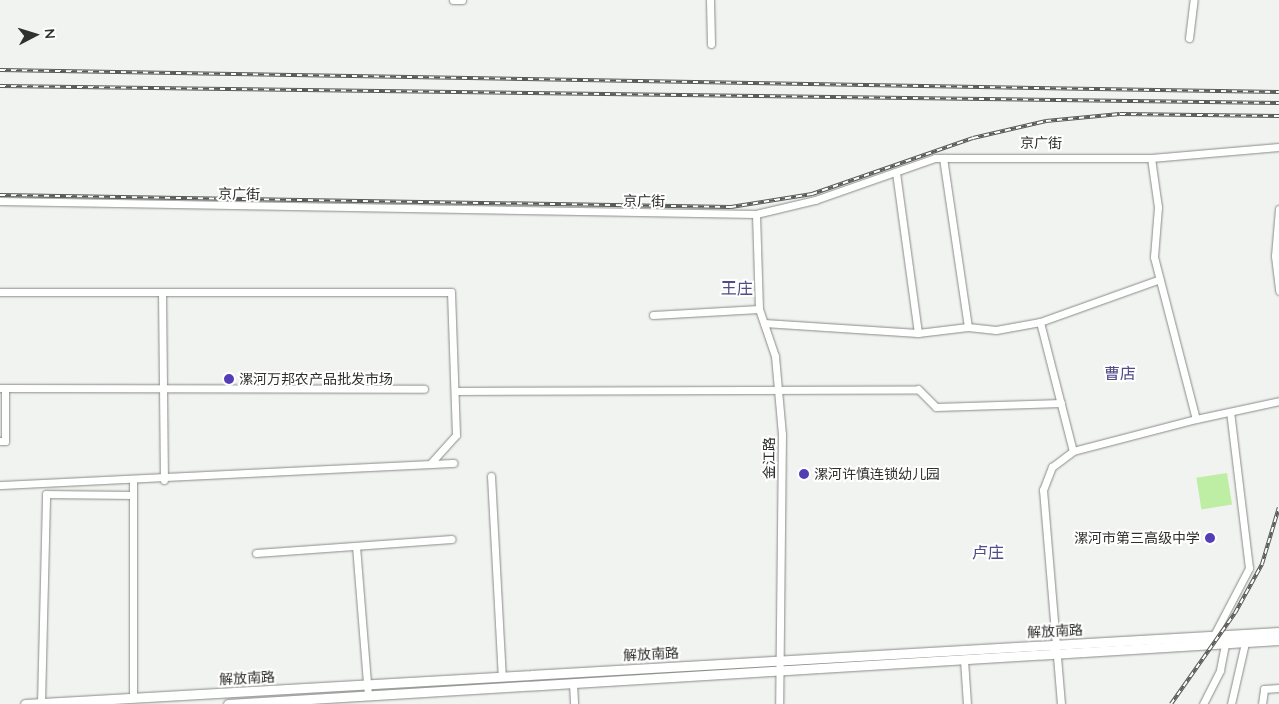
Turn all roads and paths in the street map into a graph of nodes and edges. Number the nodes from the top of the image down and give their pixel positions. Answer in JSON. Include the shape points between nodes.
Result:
{"nodes":[{"id":1,"x":453,"y":0,"type":"edge"},
{"id":2,"x":462,"y":0,"type":"edge"},
{"id":3,"x":710,"y":0,"type":"edge"},
{"id":4,"x":1194,"y":0,"type":"edge"},
{"id":5,"x":1189,"y":38,"type":"dead end"},
{"id":6,"x":711,"y":44,"type":"dead end"},
{"id":7,"x":1279,"y":147,"type":"edge"},
{"id":8,"x":943,"y":158,"type":"junction"},
{"id":9,"x":1151,"y":158,"type":"junction"},
{"id":10,"x":896,"y":173,"type":"junction"},
{"id":11,"x":0,"y":201,"type":"edge"},
{"id":12,"x":1279,"y":209,"type":"edge"},
{"id":13,"x":756,"y":214,"type":"junction"},
{"id":14,"x":1160,"y":278,"type":"junction"},
{"id":15,"x":1279,"y":291,"type":"edge"},
{"id":16,"x":0,"y":292,"type":"edge"},
{"id":17,"x":162,"y":292,"type":"junction"},
{"id":18,"x":759,"y":309,"type":"junction"},
{"id":19,"x":653,"y":315,"type":"dead end"},
{"id":20,"x":1040,"y":322,"type":"junction"},
{"id":21,"x":764,"y":323,"type":"junction"},
{"id":22,"x":968,"y":327,"type":"junction"},
{"id":23,"x":918,"y":333,"type":"junction"},
{"id":24,"x":2,"y":388,"type":"edge"},
{"id":25,"x":163,"y":388,"type":"junction"},
{"id":26,"x":424,"y":389,"type":"dead end"},
{"id":27,"x":455,"y":391,"type":"junction"},
{"id":28,"x":777,"y":391,"type":"junction"},
{"id":29,"x":1279,"y":401,"type":"edge"},
{"id":30,"x":1061,"y":403,"type":"junction"},
{"id":31,"x":1230,"y":412,"type":"junction"},
{"id":32,"x":1196,"y":419,"type":"junction"},
{"id":33,"x":0,"y":441,"type":"edge"},
{"id":34,"x":1073,"y":451,"type":"junction"},
{"id":35,"x":453,"y":463,"type":"dead end"},
{"id":36,"x":430,"y":464,"type":"junction"},
{"id":37,"x":491,"y":476,"type":"dead end"},
{"id":38,"x":164,"y":480,"type":"junction"},
{"id":39,"x":133,"y":481,"type":"junction"},
{"id":40,"x":0,"y":485,"type":"edge"},
{"id":41,"x":132,"y":495,"type":"junction"},
{"id":42,"x":451,"y":539,"type":"dead end"},
{"id":43,"x":356,"y":546,"type":"junction"},
{"id":44,"x":256,"y":553,"type":"dead end"},
{"id":45,"x":1279,"y":632,"type":"edge"},
{"id":46,"x":1213,"y":637,"type":"junction"},
{"id":47,"x":1279,"y":640,"type":"edge"},
{"id":48,"x":1245,"y":643,"type":"junction"},
{"id":49,"x":1225,"y":645,"type":"junction"},
{"id":50,"x":1057,"y":650,"type":"junction"},
{"id":51,"x":781,"y":660,"type":"junction"},
{"id":52,"x":964,"y":660,"type":"junction"},
{"id":53,"x":780,"y":670,"type":"junction"},
{"id":54,"x":502,"y":677,"type":"junction"},
{"id":55,"x":573,"y":683,"type":"junction"},
{"id":56,"x":367,"y":686,"type":"junction"},
{"id":57,"x":1279,"y":688,"type":"edge"},
{"id":58,"x":368,"y":696,"type":"junction"},
{"id":59,"x":133,"y":698,"type":"junction"},
{"id":60,"x":162,"y":700,"type":"edge"},
{"id":61,"x":352,"y":700,"type":"edge"},
{"id":62,"x":41,"y":703,"type":"edge"},
{"id":63,"x":25,"y":704,"type":"edge"},
{"id":64,"x":228,"y":704,"type":"edge"},
{"id":65,"x":574,"y":704,"type":"edge"},
{"id":66,"x":779,"y":704,"type":"edge"},
{"id":67,"x":967,"y":704,"type":"edge"},
{"id":68,"x":1061,"y":704,"type":"edge"},
{"id":69,"x":1203,"y":704,"type":"edge"},
{"id":70,"x":1230,"y":704,"type":"edge"},
{"id":71,"x":1262,"y":704,"type":"edge"}],
"edges":[{"from":1,"to":2,"type":"street"},
{"from":3,"to":6,"type":"street"},
{"from":4,"to":5,"type":"street"},
{"from":7,"to":9,"type":"street","name":"京广街"},
{"from":8,"to":9,"type":"street","name":"京广街"},
{"from":8,"to":10,"type":"street","name":"京广街"},
{"from":8,"to":22,"type":"street"},
{"from":9,"to":14,"type":"street","via":[[1158,207],[1154,258]]},
{"from":10,"to":13,"type":"street","name":"京广街"},
{"from":10,"to":23,"type":"street"},
{"from":11,"to":13,"type":"street","name":"京广街"},
{"from":12,"to":15,"type":"street","via":[[1275,256]]},
{"from":13,"to":18,"type":"street","name":"金江路"},
{"from":14,"to":20,"type":"street"},
{"from":14,"to":32,"type":"street"},
{"from":16,"to":17,"type":"street"},
{"from":17,"to":25,"type":"street"},
{"from":17,"to":27,"type":"street","via":[[451,292]]},
{"from":18,"to":19,"type":"street"},
{"from":18,"to":21,"type":"street","name":"金江路"},
{"from":20,"to":22,"type":"street","via":[[996,330]]},
{"from":20,"to":30,"type":"street"},
{"from":21,"to":23,"type":"street"},
{"from":21,"to":28,"type":"street","name":"金江路","via":[[775,356]]},
{"from":22,"to":23,"type":"street"},
{"from":24,"to":25,"type":"street"},
{"from":24,"to":33,"type":"street","via":[[5,441]]},
{"from":25,"to":26,"type":"street"},
{"from":25,"to":38,"type":"street"},
{"from":27,"to":28,"type":"street"},
{"from":27,"to":36,"type":"street","via":[[456,435]]},
{"from":28,"to":30,"type":"street","via":[[918,389],[936,407]]},
{"from":28,"to":51,"type":"street","name":"金江路","via":[[782,434]]},
{"from":29,"to":31,"type":"street"},
{"from":30,"to":34,"type":"street"},
{"from":31,"to":32,"type":"street"},
{"from":31,"to":46,"type":"street","via":[[1249,568]]},
{"from":32,"to":34,"type":"street"},
{"from":34,"to":50,"type":"street","via":[[1052,467],[1043,490]]},
{"from":35,"to":36,"type":"street"},
{"from":36,"to":38,"type":"street"},
{"from":37,"to":54,"type":"street"},
{"from":38,"to":39,"type":"street"},
{"from":39,"to":40,"type":"street"},
{"from":39,"to":41,"type":"street"},
{"from":41,"to":59,"type":"street"},
{"from":41,"to":62,"type":"street","via":[[46,494]]},
{"from":42,"to":43,"type":"street"},
{"from":43,"to":44,"type":"street"},
{"from":43,"to":56,"type":"street"},
{"from":45,"to":46,"type":"main road","name":"解放南路"},
{"from":46,"to":50,"type":"main road","name":"解放南路"},
{"from":47,"to":48,"type":"main road","name":"解放南路"},
{"from":48,"to":49,"type":"main road","name":"解放南路"},
{"from":48,"to":70,"type":"street"},
{"from":49,"to":50,"type":"main road","name":"解放南路"},
{"from":49,"to":69,"type":"street","via":[[1220,670]]},
{"from":50,"to":51,"type":"main road","name":"解放南路"},
{"from":50,"to":52,"type":"main road","name":"解放南路"},
{"from":50,"to":68,"type":"street"},
{"from":51,"to":53,"type":"street","name":"金江路"},
{"from":51,"to":54,"type":"main road","name":"解放南路"},
{"from":52,"to":53,"type":"main road","name":"解放南路"},
{"from":52,"to":67,"type":"street"},
{"from":53,"to":55,"type":"main road","name":"解放南路"},
{"from":53,"to":66,"type":"street","name":"金江路"},
{"from":54,"to":56,"type":"main road","name":"解放南路"},
{"from":55,"to":58,"type":"main road","name":"解放南路"},
{"from":55,"to":65,"type":"street"},
{"from":56,"to":58,"type":"street"},
{"from":56,"to":60,"type":"main road","name":"解放南路"},
{"from":57,"to":71,"type":"street","via":[[1264,689]]},
{"from":58,"to":61,"type":"main road","name":"解放南路"},
{"from":59,"to":60,"type":"main road","name":"解放南路"},
{"from":59,"to":62,"type":"main road","name":"解放南路"},
{"from":61,"to":64,"type":"main road","name":"解放南路"},
{"from":62,"to":63,"type":"main road","name":"解放南路"}]}
